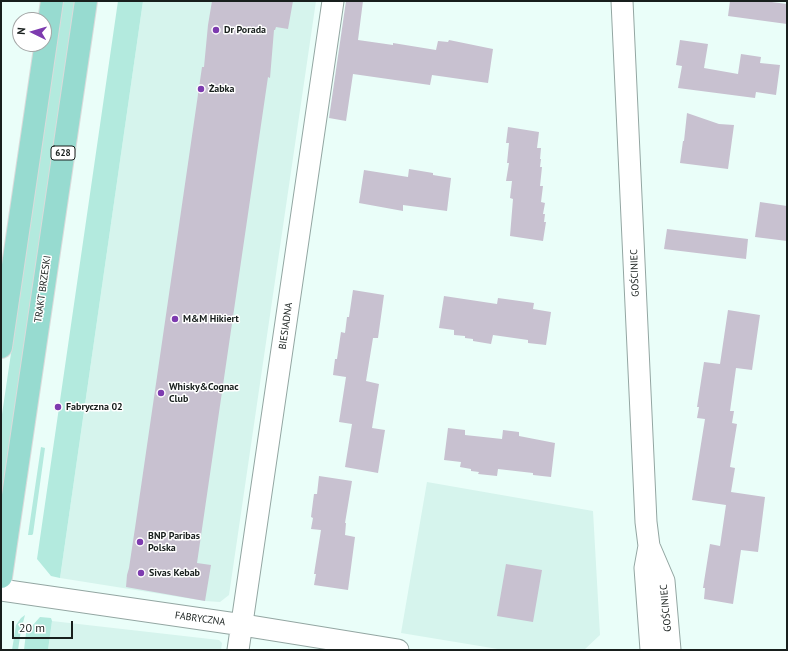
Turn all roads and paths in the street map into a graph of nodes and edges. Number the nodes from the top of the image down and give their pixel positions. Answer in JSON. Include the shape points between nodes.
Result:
{"nodes":[{"id":1,"x":52,"y":1,"type":"edge"},
{"id":2,"x":86,"y":1,"type":"edge"},
{"id":3,"x":333,"y":1,"type":"edge"},
{"id":4,"x":622,"y":1,"type":"edge"},
{"id":5,"x":1,"y":347,"type":"edge"},
{"id":6,"x":649,"y":546,"type":"junction"},
{"id":7,"x":1,"y":577,"type":"edge"},
{"id":8,"x":1,"y":590,"type":"edge"},
{"id":9,"x":242,"y":625,"type":"junction"},
{"id":10,"x":238,"y":650,"type":"edge"},
{"id":11,"x":398,"y":650,"type":"edge"},
{"id":12,"x":651,"y":650,"type":"edge"},
{"id":13,"x":670,"y":650,"type":"edge"}],
"edges":[{"from":1,"to":5,"type":"main road"},
{"from":2,"to":7,"type":"main road","name":"TRAKT BRZESKI","number":"628"},
{"from":3,"to":9,"type":"street","name":"BIESIADNA"},
{"from":4,"to":6,"type":"street","name":"GOŚCINIEC"},
{"from":6,"to":12,"type":"street","name":"GOŚCINIEC","via":[[645,568]]},
{"from":6,"to":13,"type":"street","name":"GOŚCINIEC","via":[[664,581]]},
{"from":8,"to":9,"type":"street","name":"FABRYCZNA"},
{"from":9,"to":10,"type":"street","name":"BIESIADNA"},
{"from":9,"to":11,"type":"street","name":"FABRYCZNA"}]}
